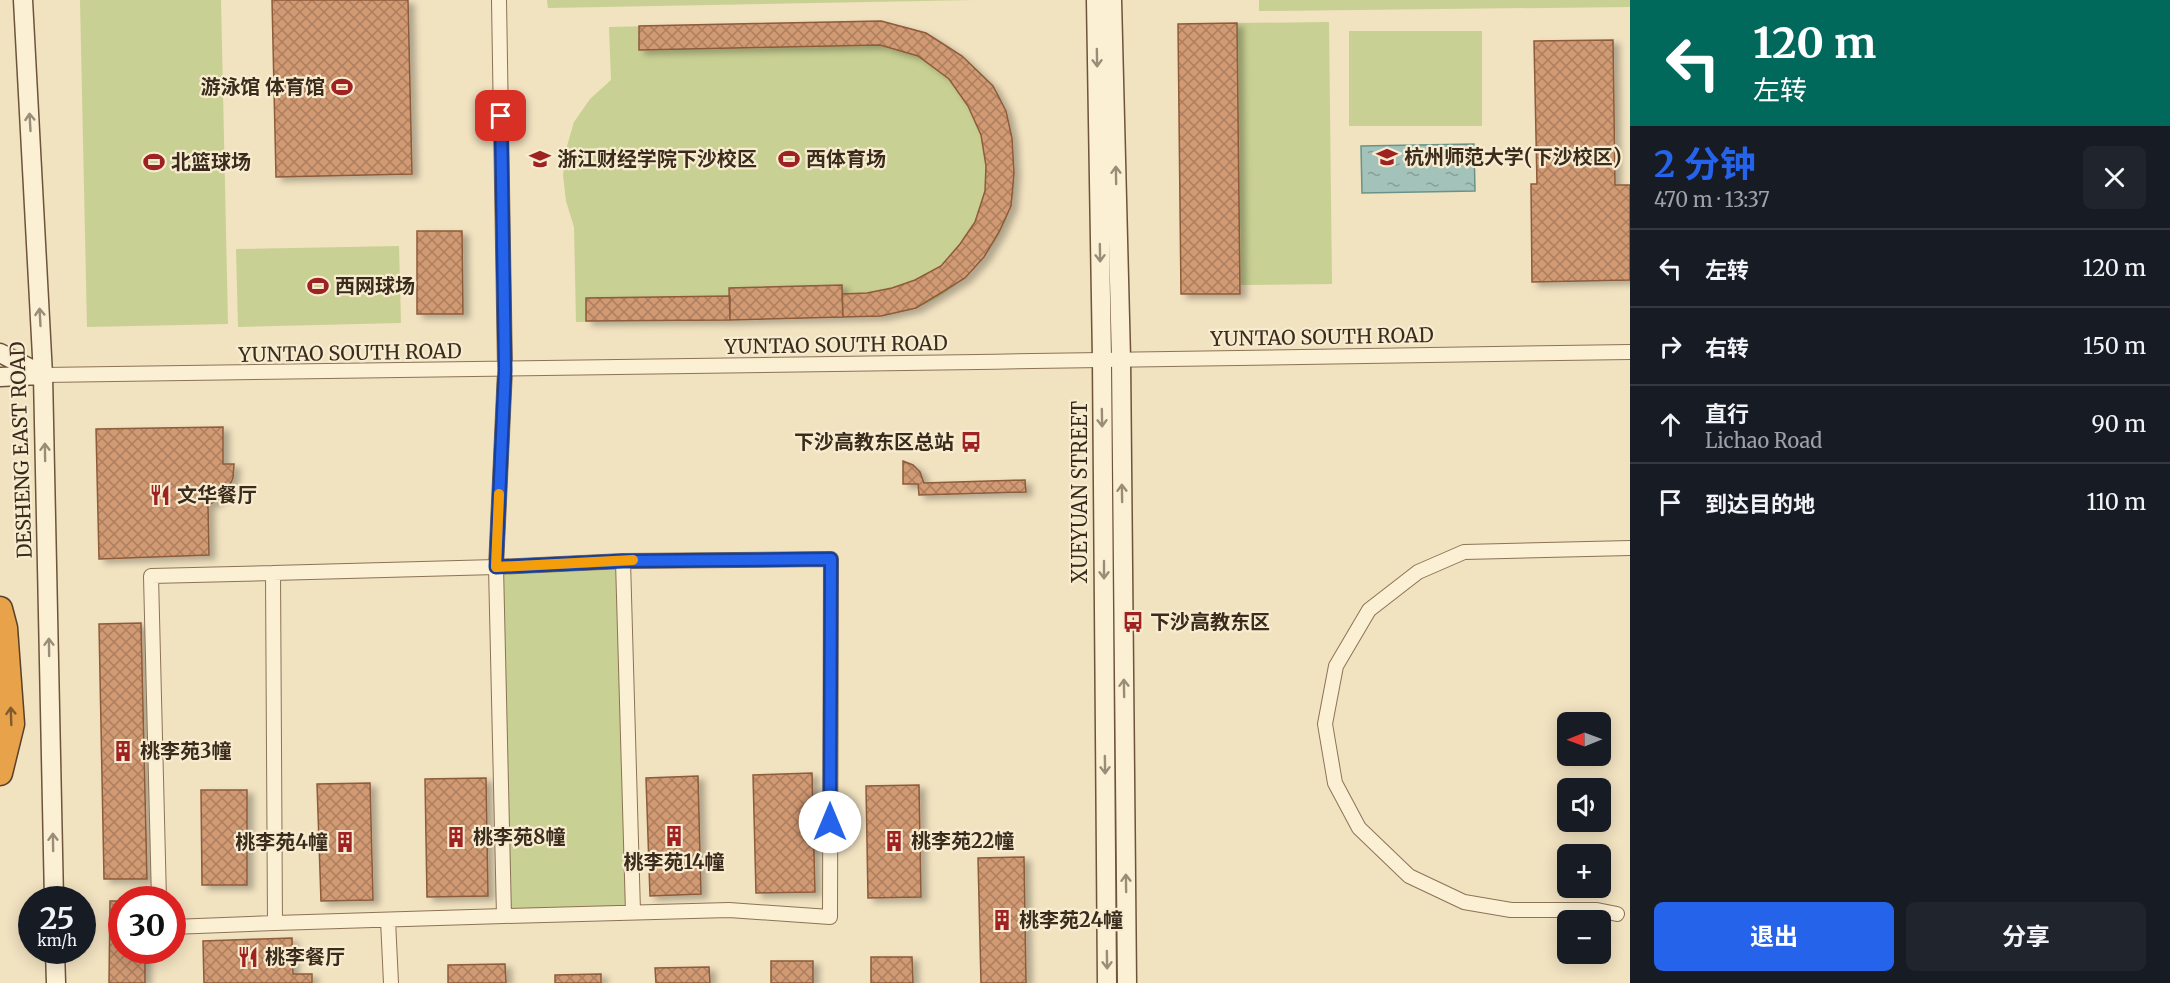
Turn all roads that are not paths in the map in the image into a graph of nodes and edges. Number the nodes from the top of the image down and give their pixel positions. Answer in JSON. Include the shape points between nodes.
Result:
{"nodes":[{"id":1,"x":23,"y":0,"type":"edge"},
{"id":2,"x":499,"y":0,"type":"edge"},
{"id":3,"x":1096,"y":0,"type":"edge"},
{"id":4,"x":1112,"y":0,"type":"edge"},
{"id":5,"x":1630,"y":352,"type":"edge"},
{"id":6,"x":0,"y":353,"type":"edge"},
{"id":7,"x":1102,"y":359,"type":"junction"},
{"id":8,"x":1121,"y":359,"type":"junction"},
{"id":9,"x":505,"y":370,"type":"junction"},
{"id":10,"x":43,"y":375,"type":"junction"},
{"id":11,"x":0,"y":377,"type":"edge"},
{"id":12,"x":1630,"y":548,"type":"edge"},
{"id":13,"x":623,"y":561,"type":"junction"},
{"id":14,"x":496,"y":567,"type":"junction"},
{"id":15,"x":273,"y":573,"type":"junction"},
{"id":16,"x":0,"y":609,"type":"edge"},
{"id":17,"x":0,"y":773,"type":"edge"},
{"id":18,"x":54,"y":886,"type":"edge"},
{"id":19,"x":159,"y":886,"type":"edge"},
{"id":20,"x":633,"y":912,"type":"junction"},
{"id":21,"x":1617,"y":914,"type":"dead end"},
{"id":22,"x":504,"y":916,"type":"junction"},
{"id":23,"x":388,"y":920,"type":"junction"},
{"id":24,"x":275,"y":923,"type":"junction"},
{"id":25,"x":186,"y":926,"type":"edge"},
{"id":26,"x":55,"y":964,"type":"edge"},
{"id":27,"x":56,"y":983,"type":"edge"},
{"id":28,"x":391,"y":983,"type":"edge"},
{"id":29,"x":1107,"y":983,"type":"edge"},
{"id":30,"x":1127,"y":983,"type":"edge"}],
"edges":[{"from":10,"to":1,"type":"main road","name":"DESHENG EAST ROAD","one_way":true},
{"from":2,"to":9,"type":"street"},
{"from":3,"to":7,"type":"main road","name":"XUEYUAN STREET","one_way":true},
{"from":8,"to":4,"type":"main road","one_way":true},
{"from":5,"to":8,"type":"street","name":"YUNTAO SOUTH ROAD"},
{"from":6,"to":10,"type":"main road"},
{"from":7,"to":8,"type":"street","name":"YUNTAO SOUTH ROAD"},
{"from":7,"to":9,"type":"street","name":"YUNTAO SOUTH ROAD"},
{"from":7,"to":29,"type":"main road","name":"XUEYUAN STREET","one_way":true},
{"from":30,"to":8,"type":"main road","one_way":true},
{"from":9,"to":10,"type":"street","name":"YUNTAO SOUTH ROAD"},
{"from":9,"to":14,"type":"street"},
{"from":10,"to":11,"type":"main road"},
{"from":18,"to":10,"type":"main road","name":"DESHENG EAST ROAD","one_way":true},
{"from":12,"to":21,"type":"street","via":[[1464,552],[1418,572],[1370,610],[1336,666],[1325,724],[1335,783],[1359,828],[1409,876],[1464,902],[1511,910],[1597,910]]},
{"from":13,"to":14,"type":"street"},
{"from":13,"to":20,"type":"street"},
{"from":13,"to":20,"type":"street","via":[[831,559],[830,917],[729,910]]},
{"from":14,"to":15,"type":"street"},
{"from":14,"to":22,"type":"street"},
{"from":15,"to":19,"type":"street","via":[[151,576]]},
{"from":15,"to":24,"type":"street"},
{"from":17,"to":16,"type":"highway","one_way":true,"via":[[12,724],[5,628]]},
{"from":20,"to":22,"type":"street"},
{"from":22,"to":23,"type":"street"},
{"from":23,"to":24,"type":"street"},
{"from":23,"to":28,"type":"street"},
{"from":24,"to":25,"type":"street"},
{"from":26,"to":27,"type":"main road"}]}
